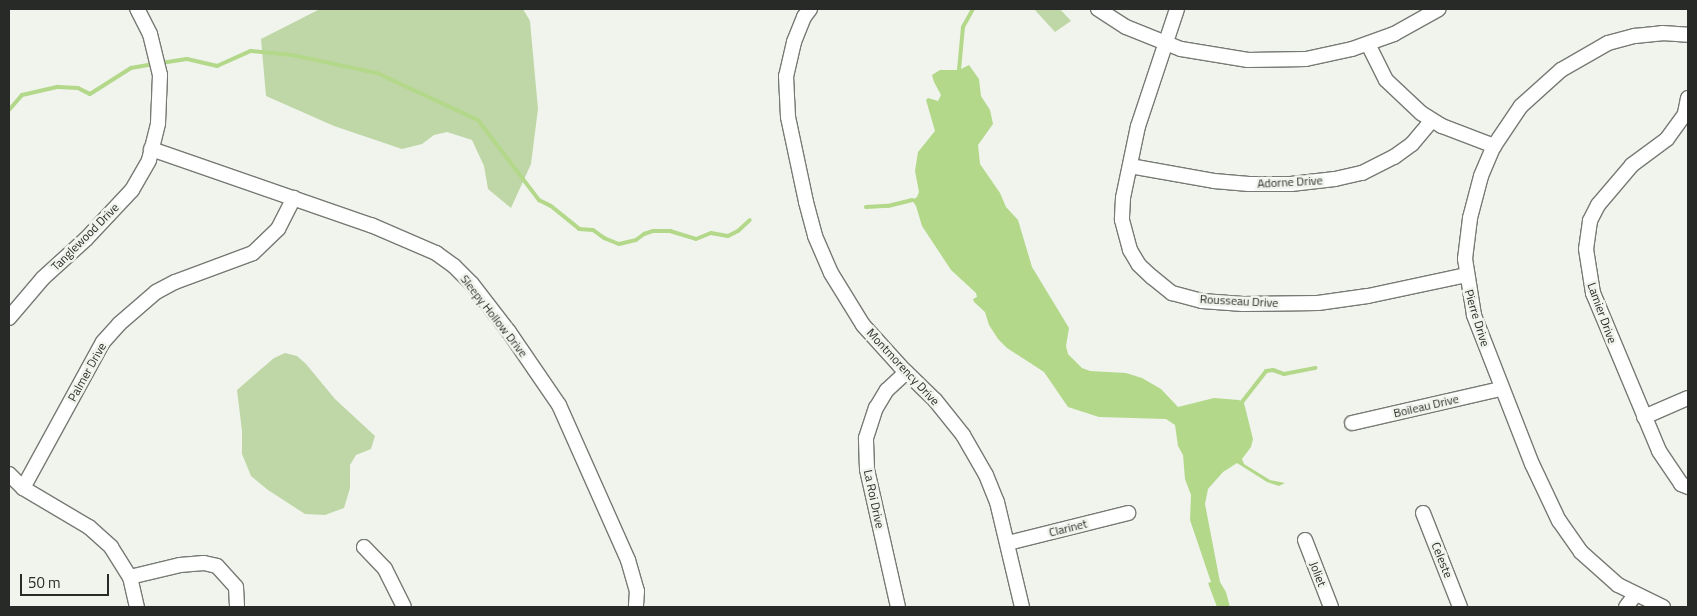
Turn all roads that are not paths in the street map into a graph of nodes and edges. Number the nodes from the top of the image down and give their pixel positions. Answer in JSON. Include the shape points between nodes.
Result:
{"nodes":[{"id":1,"x":1098,"y":9,"type":"edge"},
{"id":2,"x":1177,"y":9,"type":"edge"},
{"id":3,"x":1439,"y":9,"type":"edge"},
{"id":4,"x":142,"y":11,"type":"edge"},
{"id":5,"x":804,"y":11,"type":"edge"},
{"id":6,"x":1688,"y":35,"type":"edge"},
{"id":7,"x":1164,"y":43,"type":"junction"},
{"id":8,"x":1368,"y":44,"type":"junction"},
{"id":9,"x":1688,"y":98,"type":"edge"},
{"id":10,"x":1432,"y":120,"type":"junction"},
{"id":11,"x":1494,"y":146,"type":"junction"},
{"id":12,"x":151,"y":150,"type":"junction"},
{"id":13,"x":1130,"y":166,"type":"junction"},
{"id":14,"x":294,"y":198,"type":"junction"},
{"id":15,"x":1466,"y":275,"type":"junction"},
{"id":16,"x":9,"y":318,"type":"edge"},
{"id":17,"x":906,"y":372,"type":"junction"},
{"id":18,"x":1501,"y":389,"type":"junction"},
{"id":19,"x":1688,"y":398,"type":"edge"},
{"id":20,"x":1644,"y":417,"type":"junction"},
{"id":21,"x":1352,"y":424,"type":"dead end"},
{"id":22,"x":9,"y":474,"type":"edge"},
{"id":23,"x":1688,"y":487,"type":"edge"},
{"id":24,"x":23,"y":488,"type":"junction"},
{"id":25,"x":1423,"y":512,"type":"dead end"},
{"id":26,"x":1128,"y":513,"type":"dead end"},
{"id":27,"x":1305,"y":540,"type":"dead end"},
{"id":28,"x":1008,"y":543,"type":"junction"},
{"id":29,"x":364,"y":547,"type":"dead end"},
{"id":30,"x":130,"y":577,"type":"junction"},
{"id":31,"x":1635,"y":594,"type":"junction"},
{"id":32,"x":137,"y":607,"type":"edge"},
{"id":33,"x":237,"y":607,"type":"edge"},
{"id":34,"x":404,"y":607,"type":"edge"},
{"id":35,"x":636,"y":607,"type":"edge"},
{"id":36,"x":898,"y":607,"type":"edge"},
{"id":37,"x":1022,"y":607,"type":"edge"},
{"id":38,"x":1331,"y":607,"type":"edge"},
{"id":39,"x":1460,"y":607,"type":"edge"},
{"id":40,"x":1626,"y":607,"type":"edge"},
{"id":41,"x":1663,"y":607,"type":"edge"}],
"edges":[{"from":1,"to":7,"type":"street","via":[[1126,27]]},
{"from":2,"to":7,"type":"street","name":"Rousseau Drive"},
{"from":3,"to":8,"type":"street","via":[[1394,34]]},
{"from":4,"to":12,"type":"street","name":"Tanglewood Drive","via":[[160,75],[158,123]]},
{"from":5,"to":17,"type":"street","name":"Montmorency Drive","via":[[786,76],[788,116],[815,236],[831,273],[863,324]]},
{"from":6,"to":11,"type":"street","name":"Pierre Drive","via":[[1635,36],[1608,43],[1584,56],[1561,70],[1521,106]]},
{"from":7,"to":8,"type":"street","via":[[1181,49],[1248,60],[1306,59]]},
{"from":7,"to":13,"type":"street","name":"Rousseau Drive","via":[[1138,126]]},
{"from":8,"to":10,"type":"street","via":[[1386,80]]},
{"from":9,"to":20,"type":"street","name":"Lamier Drive","via":[[1685,114],[1667,140],[1632,165],[1598,205],[1590,221],[1587,238],[1587,267],[1593,293]]},
{"from":10,"to":11,"type":"street"},
{"from":10,"to":13,"type":"street","name":"Adorne Drive","via":[[1412,144],[1394,157],[1362,173],[1336,179],[1250,184]]},
{"from":11,"to":15,"type":"street","name":"Pierre Drive","via":[[1480,176],[1470,218]]},
{"from":12,"to":14,"type":"street","name":"Sleepy Hollow Drive"},
{"from":12,"to":16,"type":"street","name":"Tanglewood Drive","via":[[132,190]]},
{"from":13,"to":15,"type":"street","name":"Rousseau Drive","via":[[1123,198],[1124,234],[1139,264],[1172,293],[1210,302],[1318,303]]},
{"from":14,"to":24,"type":"street","name":"Palmer Drive","via":[[278,229],[253,253],[156,292],[119,324],[103,342]]},
{"from":14,"to":35,"type":"street","name":"Sleepy Hollow Drive","via":[[371,225],[436,253],[472,284],[559,405],[628,560],[637,591]]},
{"from":15,"to":18,"type":"street","name":"Pierre Drive","via":[[1474,315]]},
{"from":17,"to":28,"type":"street","name":"Montmorency Drive","via":[[935,400],[963,435],[986,475]]},
{"from":17,"to":36,"type":"street","name":"La Roi Drive","via":[[887,390],[876,408],[866,438],[867,469]]},
{"from":18,"to":21,"type":"street","name":"Boileau Drive"},
{"from":18,"to":31,"type":"street","name":"Pierre Drive","via":[[1559,521],[1581,552],[1618,585]]},
{"from":19,"to":20,"type":"street"},
{"from":20,"to":23,"type":"street","name":"Lamier Drive","via":[[1668,467],[1681,484]]},
{"from":22,"to":24,"type":"street"},
{"from":24,"to":30,"type":"street","via":[[89,526],[111,547]]},
{"from":25,"to":39,"type":"street","name":"Celeste"},
{"from":26,"to":28,"type":"street","name":"Clarinet"},
{"from":27,"to":38,"type":"street","name":"Joliet"},
{"from":28,"to":37,"type":"street","name":"Montmorency Drive"},
{"from":29,"to":34,"type":"street","via":[[385,569]]},
{"from":30,"to":32,"type":"street"},
{"from":30,"to":33,"type":"street","via":[[180,565],[204,563],[217,566],[236,587]]},
{"from":31,"to":40,"type":"street"},
{"from":31,"to":41,"type":"street","name":"Pierre Drive"}]}
